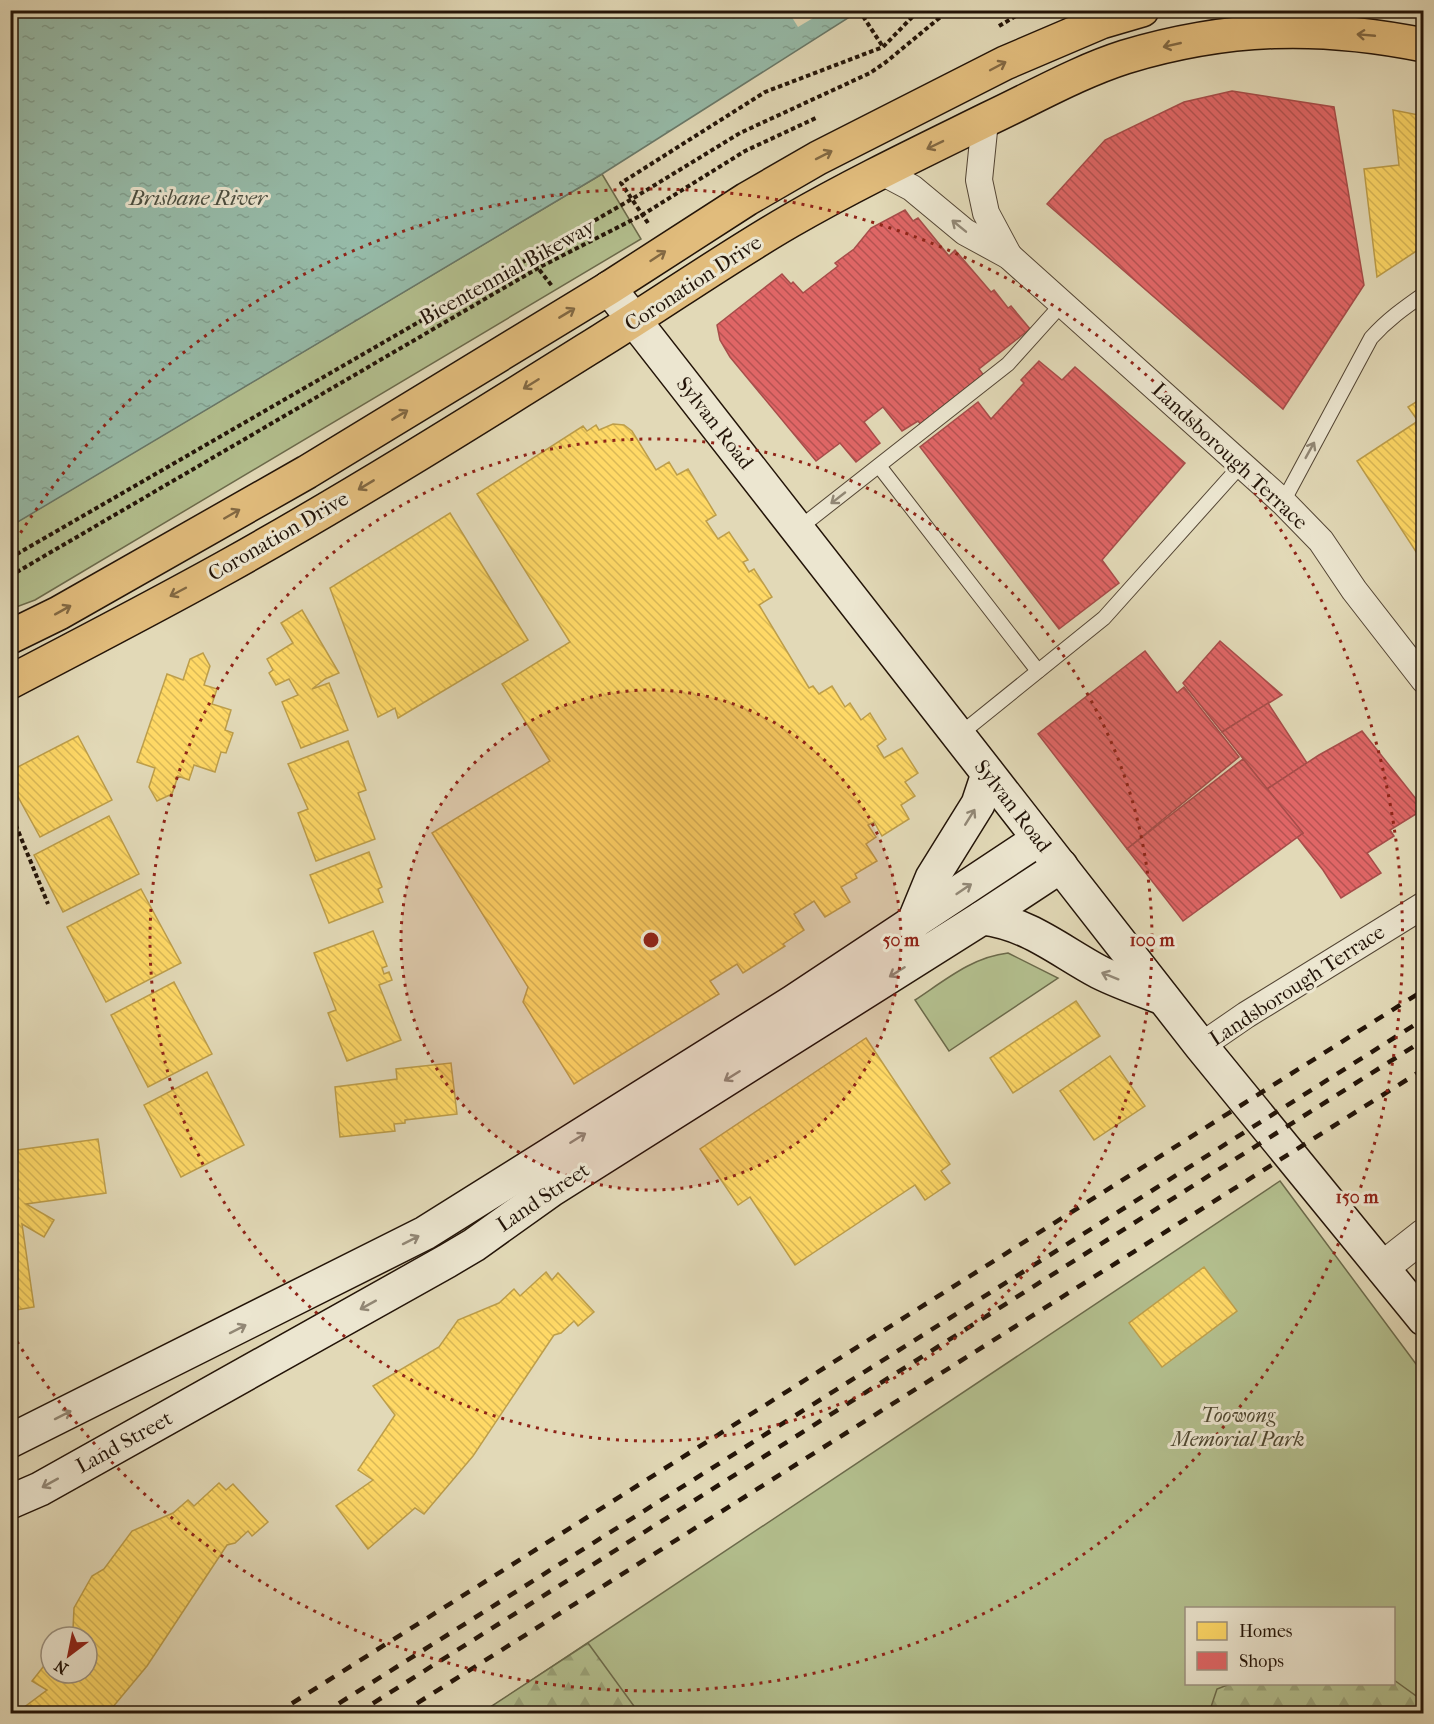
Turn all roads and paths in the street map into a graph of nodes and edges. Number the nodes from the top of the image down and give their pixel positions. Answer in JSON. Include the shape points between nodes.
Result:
{"nodes":[{"id":1,"x":858,"y":10,"type":"edge"},
{"id":2,"x":919,"y":10,"type":"edge"},
{"id":3,"x":950,"y":10,"type":"edge"},
{"id":4,"x":1026,"y":10,"type":"edge"},
{"id":5,"x":1142,"y":10,"type":"edge"},
{"id":6,"x":990,"y":32,"type":"dead end"},
{"id":7,"x":1424,"y":45,"type":"edge"},
{"id":8,"x":883,"y":47,"type":"junction"},
{"id":9,"x":819,"y":117,"type":"dead end"},
{"id":10,"x":985,"y":121,"type":"junction"},
{"id":11,"x":880,"y":171,"type":"junction"},
{"id":12,"x":632,"y":199,"type":"junction"},
{"id":13,"x":642,"y":215,"type":"junction"},
{"id":14,"x":652,"y":228,"type":"dead end"},
{"id":15,"x":1010,"y":256,"type":"junction"},
{"id":16,"x":530,"y":258,"type":"junction"},
{"id":17,"x":538,"y":268,"type":"junction"},
{"id":18,"x":609,"y":288,"type":"junction"},
{"id":19,"x":557,"y":292,"type":"dead end"},
{"id":20,"x":1424,"y":294,"type":"edge"},
{"id":21,"x":1062,"y":304,"type":"junction"},
{"id":22,"x":634,"y":320,"type":"junction"},
{"id":23,"x":1241,"y":465,"type":"junction"},
{"id":24,"x":879,"y":466,"type":"junction"},
{"id":25,"x":1282,"y":502,"type":"junction"},
{"id":26,"x":798,"y":528,"type":"junction"},
{"id":27,"x":10,"y":558,"type":"edge"},
{"id":28,"x":10,"y":576,"type":"edge"},
{"id":29,"x":10,"y":637,"type":"edge"},
{"id":30,"x":1038,"y":671,"type":"junction"},
{"id":31,"x":1424,"y":680,"type":"edge"},
{"id":32,"x":10,"y":682,"type":"edge"},
{"id":33,"x":959,"y":735,"type":"junction"},
{"id":34,"x":988,"y":774,"type":"junction"},
{"id":35,"x":10,"y":811,"type":"edge"},
{"id":36,"x":1039,"y":839,"type":"junction"},
{"id":37,"x":1061,"y":866,"type":"junction"},
{"id":38,"x":48,"y":904,"type":"dead end"},
{"id":39,"x":1424,"y":905,"type":"edge"},
{"id":40,"x":982,"y":918,"type":"junction"},
{"id":41,"x":913,"y":924,"type":"junction"},
{"id":42,"x":1164,"y":999,"type":"junction"},
{"id":43,"x":1201,"y":1046,"type":"junction"},
{"id":44,"x":1424,"y":1235,"type":"edge"},
{"id":45,"x":1382,"y":1268,"type":"junction"},
{"id":46,"x":1420,"y":1309,"type":"edge"},
{"id":47,"x":10,"y":1442,"type":"edge"},
{"id":48,"x":10,"y":1502,"type":"edge"}],
"edges":[{"from":1,"to":8,"type":"path"},
{"from":2,"to":8,"type":"path"},
{"from":3,"to":12,"type":"path","via":[[870,73],[740,134]]},
{"from":4,"to":6,"type":"path"},
{"from":18,"to":5,"type":"highway","name":"Coronation Drive","one_way":true,"via":[[818,158],[1005,63],[1101,22]]},
{"from":7,"to":10,"type":"highway","name":"Coronation Drive","one_way":true,"via":[[1316,30],[1209,37],[1122,58]]},
{"from":8,"to":12,"type":"path","via":[[765,92],[621,183]]},
{"from":9,"to":13,"type":"path","name":"Bicentennial Bikeway","via":[[745,151]]},
{"from":10,"to":11,"type":"highway","name":"Coronation Drive","one_way":true},
{"from":10,"to":15,"type":"street","name":"Landsborough Terrace","via":[[979,180],[986,213]]},
{"from":15,"to":11,"type":"street","name":"Landsborough Terrace","one_way":true,"via":[[965,232],[912,188]]},
{"from":11,"to":22,"type":"highway","name":"Coronation Drive","via":[[743,249]]},
{"from":12,"to":13,"type":"path"},
{"from":12,"to":16,"type":"path"},
{"from":13,"to":14,"type":"path"},
{"from":13,"to":17,"type":"path","name":"Bicentennial Bikeway"},
{"from":15,"to":21,"type":"street","name":"Landsborough Terrace"},
{"from":16,"to":17,"type":"path"},
{"from":16,"to":27,"type":"path"},
{"from":17,"to":19,"type":"path"},
{"from":17,"to":28,"type":"path","name":"Bicentennial Bikeway"},
{"from":18,"to":22,"type":"main road","name":"Sylvan Road"},
{"from":29,"to":18,"type":"highway","name":"Coronation Drive","one_way":true,"via":[[307,472]]},
{"from":25,"to":20,"type":"lane","one_way":true,"via":[[1371,338],[1383,324]]},
{"from":21,"to":23,"type":"street","name":"Landsborough Terrace"},
{"from":21,"to":24,"type":"lane","via":[[1008,364]]},
{"from":22,"to":26,"type":"main road","name":"Sylvan Road"},
{"from":22,"to":32,"type":"highway","name":"Coronation Drive","one_way":true,"via":[[229,565]]},
{"from":23,"to":25,"type":"street","name":"Landsborough Terrace"},
{"from":23,"to":30,"type":"lane","via":[[1104,618]]},
{"from":24,"to":26,"type":"lane","one_way":true},
{"from":24,"to":30,"type":"lane"},
{"from":25,"to":31,"type":"street","name":"Landsborough Terrace","via":[[1321,541]]},
{"from":26,"to":33,"type":"main road","name":"Sylvan Road"},
{"from":30,"to":33,"type":"lane"},
{"from":33,"to":34,"type":"main road","name":"Sylvan Road"},
{"from":34,"to":36,"type":"main road","name":"Sylvan Road"},
{"from":41,"to":34,"type":"main road","one_way":true,"via":[[932,878],[978,804]]},
{"from":35,"to":38,"type":"path"},
{"from":36,"to":37,"type":"main road","name":"Sylvan Road"},
{"from":41,"to":36,"type":"main road","name":"Land Street","one_way":true},
{"from":37,"to":40,"type":"main road","name":"Land Street"},
{"from":37,"to":42,"type":"main road","name":"Sylvan Road"},
{"from":39,"to":43,"type":"street","name":"Landsborough Terrace"},
{"from":42,"to":40,"type":"main road","one_way":true,"via":[[1099,972],[1027,930]]},
{"from":40,"to":48,"type":"main road","name":"Land Street","one_way":true,"via":[[550,1190],[474,1245],[40,1489]]},
{"from":47,"to":41,"type":"main road","name":"Land Street","one_way":true,"via":[[425,1233]]},
{"from":42,"to":43,"type":"main road","name":"Sylvan Road"},
{"from":43,"to":45,"type":"main road","name":"Sylvan Road"},
{"from":44,"to":45,"type":"street"},
{"from":45,"to":46,"type":"main road","name":"Sylvan Road"}]}
